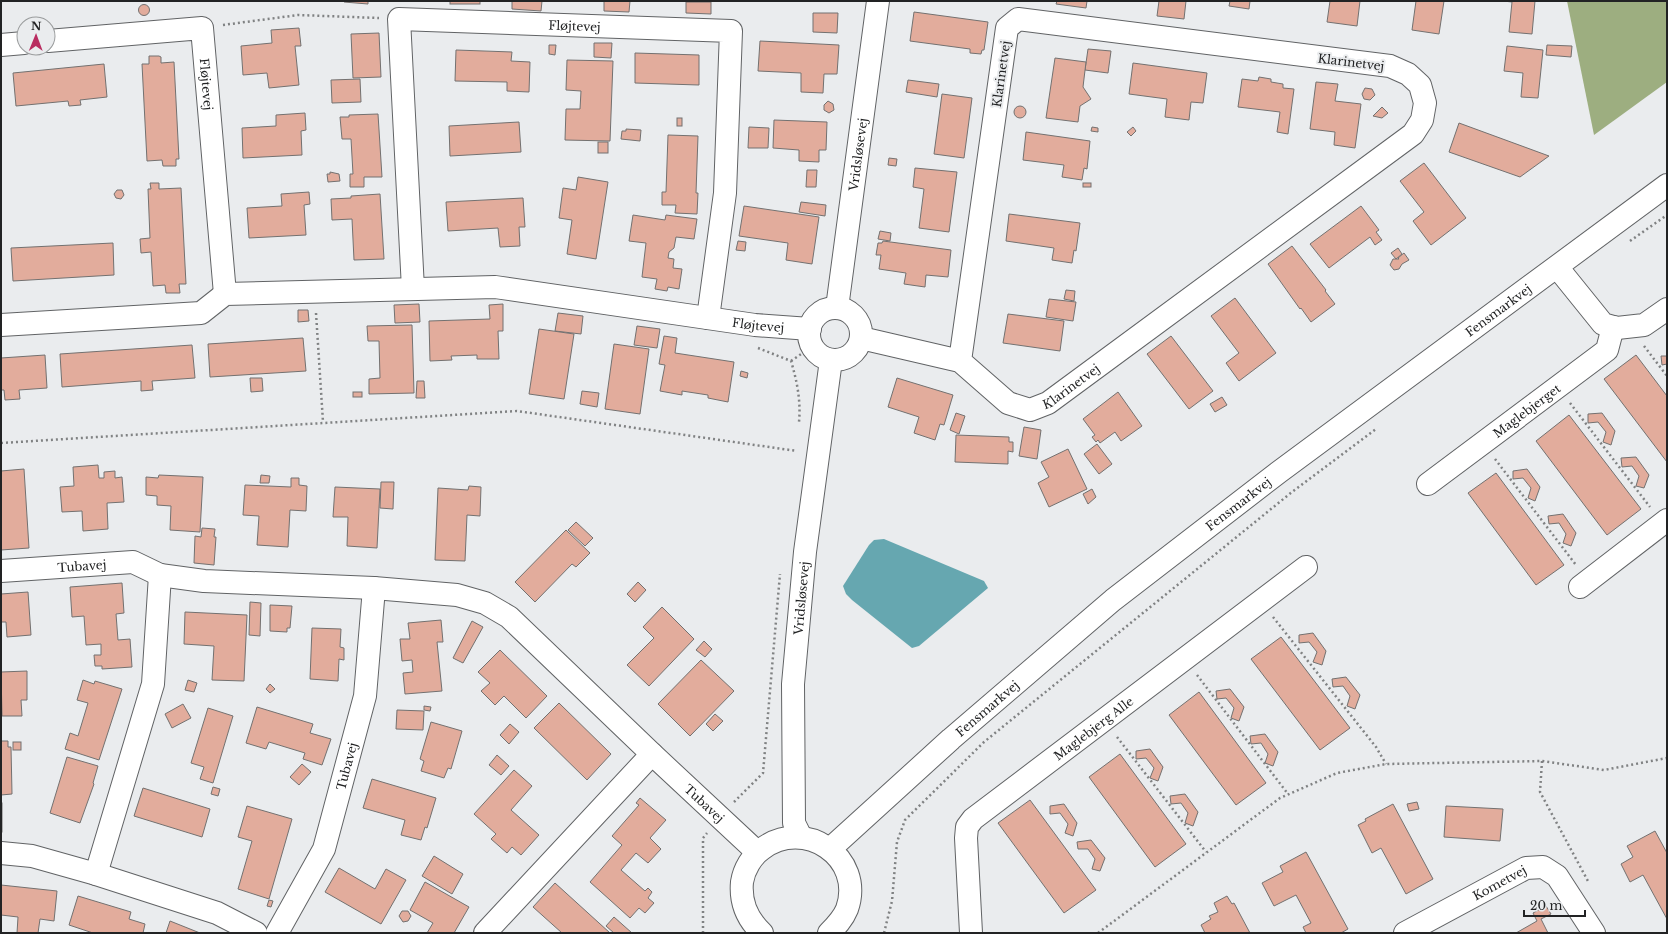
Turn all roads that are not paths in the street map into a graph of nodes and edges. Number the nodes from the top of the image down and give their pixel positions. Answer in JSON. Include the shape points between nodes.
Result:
{"nodes":[{"id":1,"x":878,"y":1,"type":"edge"},
{"id":2,"x":56,"y":40,"type":"edge"},
{"id":3,"x":16,"y":44,"type":"edge"},
{"id":4,"x":1,"y":45,"type":"edge"},
{"id":5,"x":1667,"y":185,"type":"edge"},
{"id":6,"x":1557,"y":267,"type":"junction"},
{"id":7,"x":413,"y":289,"type":"junction"},
{"id":8,"x":225,"y":294,"type":"junction"},
{"id":9,"x":837,"y":308,"type":"junction"},
{"id":10,"x":1667,"y":309,"type":"edge"},
{"id":11,"x":708,"y":318,"type":"junction"},
{"id":12,"x":1,"y":325,"type":"edge"},
{"id":13,"x":1621,"y":327,"type":"junction"},
{"id":14,"x":811,"y":338,"type":"junction"},
{"id":15,"x":861,"y":338,"type":"junction"},
{"id":16,"x":831,"y":360,"type":"junction"},
{"id":17,"x":960,"y":361,"type":"junction"},
{"id":18,"x":1428,"y":484,"type":"dead end"},
{"id":19,"x":1665,"y":522,"type":"edge"},
{"id":20,"x":1306,"y":567,"type":"dead end"},
{"id":21,"x":1,"y":571,"type":"edge"},
{"id":22,"x":160,"y":575,"type":"junction"},
{"id":23,"x":1584,"y":584,"type":"road end"},
{"id":24,"x":374,"y":588,"type":"junction"},
{"id":25,"x":652,"y":754,"type":"junction"},
{"id":26,"x":801,"y":837,"type":"junction"},
{"id":27,"x":830,"y":849,"type":"junction"},
{"id":28,"x":757,"y":852,"type":"junction"},
{"id":29,"x":1,"y":853,"type":"edge"},
{"id":30,"x":96,"y":874,"type":"junction"},
{"id":31,"x":754,"y":930,"type":"edge"},
{"id":32,"x":839,"y":930,"type":"edge"},
{"id":33,"x":256,"y":933,"type":"edge"},
{"id":34,"x":277,"y":933,"type":"edge"},
{"id":35,"x":485,"y":933,"type":"edge"},
{"id":36,"x":971,"y":933,"type":"edge"},
{"id":37,"x":1405,"y":933,"type":"edge"},
{"id":38,"x":1594,"y":933,"type":"edge"}],
"edges":[{"from":1,"to":9,"type":"street","name":"Vridsløsevej"},
{"from":2,"to":8,"type":"street","name":"Fløjtevej","via":[[202,28]]},
{"from":3,"to":4,"type":"street"},
{"from":5,"to":6,"type":"street","name":"Fensmarkvej"},
{"from":6,"to":13,"type":"street","via":[[1603,324]]},
{"from":6,"to":27,"type":"street","name":"Fensmarkvej","via":[[1279,472],[1113,600],[951,739]]},
{"from":7,"to":8,"type":"street","name":"Fløjtevej"},
{"from":7,"to":11,"type":"street","name":"Fløjtevej","via":[[494,287]]},
{"from":7,"to":11,"type":"street","name":"Fløjtevej","via":[[399,19],[731,31],[725,193]]},
{"from":8,"to":12,"type":"street","via":[[201,313]]},
{"from":9,"to":14,"type":"street","via":[[816,316]]},
{"from":9,"to":15,"type":"street","via":[[845,310],[855,318],[861,329]]},
{"from":10,"to":13,"type":"street","via":[[1644,325]]},
{"from":11,"to":14,"type":"street","name":"Fløjtevej","via":[[755,325]]},
{"from":13,"to":18,"type":"street","name":"Maglebjerget","via":[[1607,350]]},
{"from":14,"to":16,"type":"street","via":[[823,358]]},
{"from":15,"to":16,"type":"street","via":[[854,352],[839,360]]},
{"from":15,"to":17,"type":"street","name":"Klarinetvej"},
{"from":16,"to":26,"type":"street","name":"Vridsløsevej","via":[[805,552],[793,684],[794,823]]},
{"from":17,"to":17,"type":"street","name":"Klarinetvej","via":[[1008,403],[1030,410],[1048,403],[1413,134],[1422,120],[1424,102],[1420,85],[1408,74],[1390,66],[1018,19],[1007,28]]},
{"from":19,"to":23,"type":"street"},
{"from":20,"to":36,"type":"street","name":"Maglebjerg Alle","via":[[973,819],[967,827]]},
{"from":21,"to":22,"type":"street","name":"Tubavej","via":[[132,562]]},
{"from":22,"to":24,"type":"street","name":"Tubavej","via":[[204,581]]},
{"from":22,"to":30,"type":"street","via":[[153,684]]},
{"from":24,"to":25,"type":"street","name":"Tubavej","via":[[457,595],[484,603],[509,617]]},
{"from":24,"to":34,"type":"street","name":"Tubavej","via":[[365,696],[324,849]]},
{"from":25,"to":28,"type":"street","name":"Tubavej"},
{"from":25,"to":35,"type":"street"},
{"from":26,"to":27,"type":"street","via":[[816,840]]},
{"from":26,"to":28,"type":"street","via":[[785,838],[770,843]]},
{"from":27,"to":32,"type":"street","via":[[841,861],[849,882],[847,909]]},
{"from":28,"to":31,"type":"street","via":[[742,880],[745,911]]},
{"from":29,"to":30,"type":"street","via":[[32,856]]},
{"from":30,"to":33,"type":"street","via":[[217,913]]},
{"from":37,"to":38,"type":"street","name":"Kometvej","via":[[1526,868],[1543,867],[1557,876]]}]}
